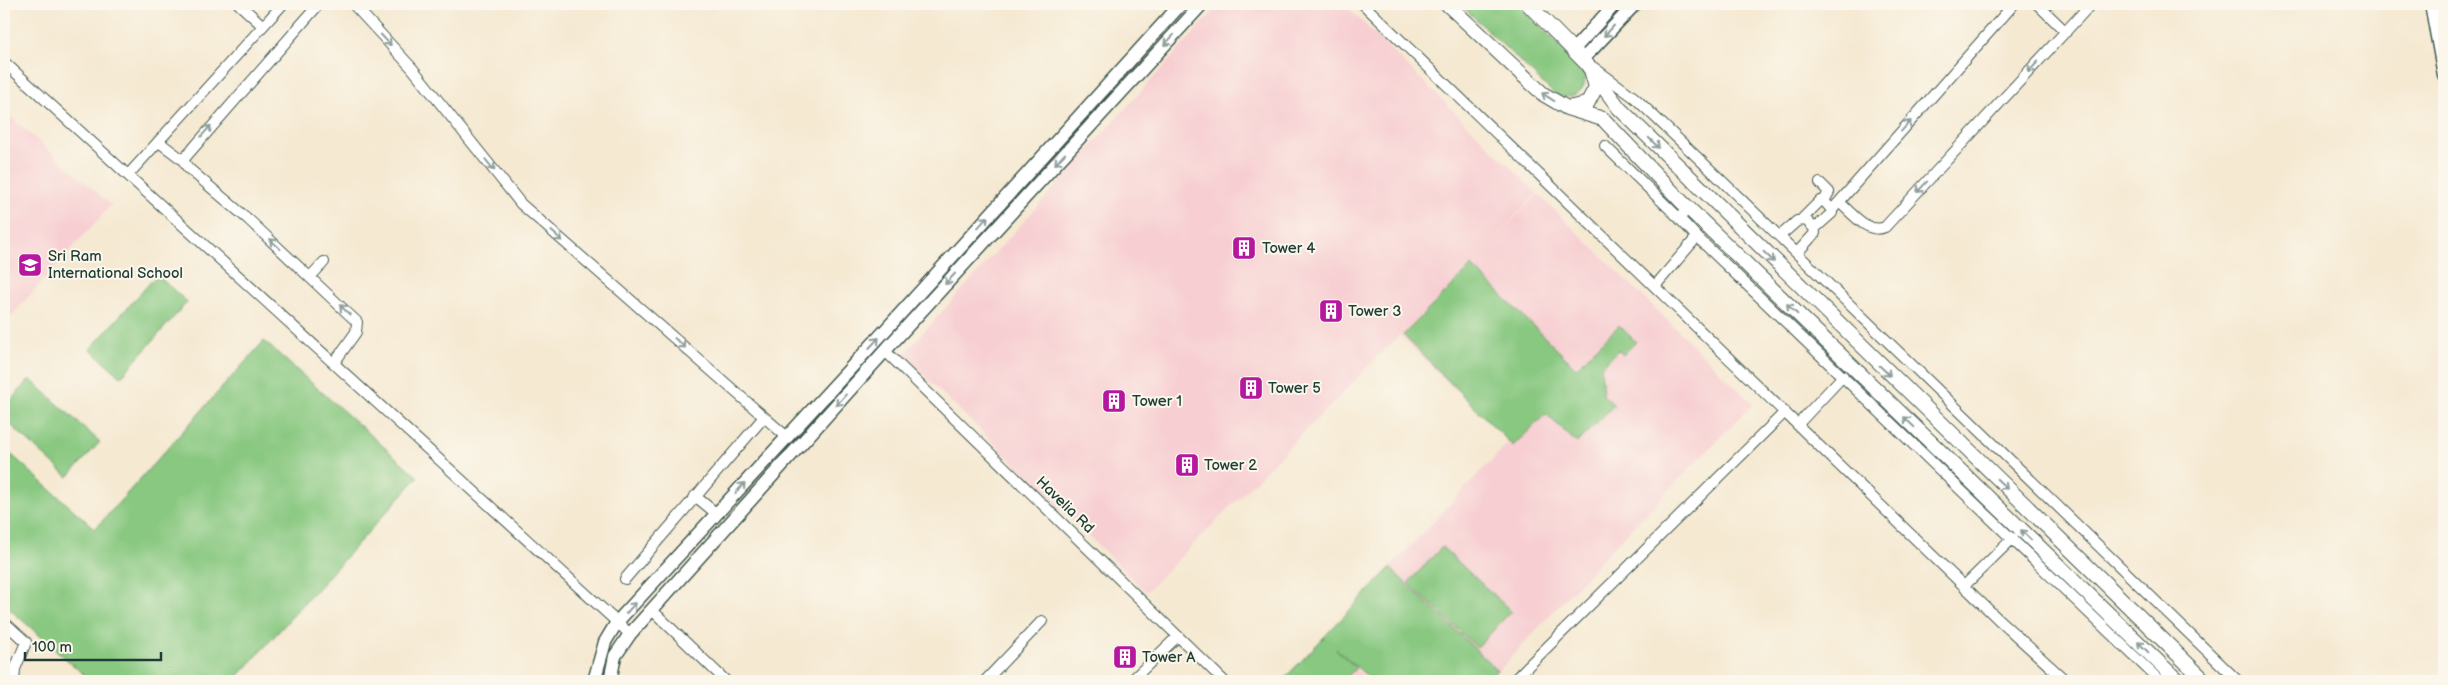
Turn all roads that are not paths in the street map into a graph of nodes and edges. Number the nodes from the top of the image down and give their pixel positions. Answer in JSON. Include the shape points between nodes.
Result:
{"nodes":[{"id":1,"x":283,"y":4,"type":"edge"},
{"id":2,"x":319,"y":4,"type":"edge"},
{"id":3,"x":354,"y":4,"type":"edge"},
{"id":4,"x":1180,"y":4,"type":"edge"},
{"id":5,"x":1202,"y":4,"type":"edge"},
{"id":6,"x":1363,"y":4,"type":"edge"},
{"id":7,"x":1447,"y":4,"type":"edge"},
{"id":8,"x":1528,"y":4,"type":"edge"},
{"id":9,"x":1615,"y":4,"type":"edge"},
{"id":10,"x":1634,"y":4,"type":"edge"},
{"id":11,"x":2014,"y":4,"type":"edge"},
{"id":12,"x":2037,"y":4,"type":"edge"},
{"id":13,"x":2091,"y":4,"type":"edge"},
{"id":14,"x":2431,"y":4,"type":"edge"},
{"id":15,"x":242,"y":5,"type":"edge"},
{"id":16,"x":263,"y":26,"type":"junction"},
{"id":17,"x":2066,"y":32,"type":"junction"},
{"id":18,"x":1584,"y":60,"type":"junction"},
{"id":19,"x":4,"y":62,"type":"edge"},
{"id":20,"x":2444,"y":75,"type":"edge"},
{"id":21,"x":1567,"y":108,"type":"junction"},
{"id":22,"x":159,"y":142,"type":"junction"},
{"id":23,"x":1605,"y":146,"type":"dead end"},
{"id":24,"x":183,"y":160,"type":"junction"},
{"id":25,"x":128,"y":175,"type":"junction"},
{"id":26,"x":1719,"y":178,"type":"junction"},
{"id":27,"x":1820,"y":183,"type":"dead end"},
{"id":28,"x":1704,"y":192,"type":"junction"},
{"id":29,"x":1824,"y":201,"type":"junction"},
{"id":30,"x":1835,"y":206,"type":"junction"},
{"id":31,"x":1684,"y":213,"type":"junction"},
{"id":32,"x":1802,"y":220,"type":"junction"},
{"id":33,"x":1814,"y":229,"type":"junction"},
{"id":34,"x":1697,"y":236,"type":"junction"},
{"id":35,"x":1780,"y":236,"type":"junction"},
{"id":36,"x":1797,"y":253,"type":"junction"},
{"id":37,"x":324,"y":262,"type":"dead end"},
{"id":38,"x":310,"y":277,"type":"junction"},
{"id":39,"x":1655,"y":286,"type":"junction"},
{"id":40,"x":904,"y":310,"type":"junction"},
{"id":41,"x":913,"y":319,"type":"junction"},
{"id":42,"x":885,"y":351,"type":"junction"},
{"id":43,"x":334,"y":364,"type":"junction"},
{"id":44,"x":1843,"y":376,"type":"junction"},
{"id":45,"x":1785,"y":412,"type":"junction"},
{"id":46,"x":764,"y":417,"type":"junction"},
{"id":47,"x":1798,"y":424,"type":"junction"},
{"id":48,"x":787,"y":437,"type":"junction"},
{"id":49,"x":695,"y":496,"type":"junction"},
{"id":50,"x":716,"y":514,"type":"junction"},
{"id":51,"x":2013,"y":538,"type":"junction"},
{"id":52,"x":625,"y":579,"type":"dead end"},
{"id":53,"x":1964,"y":586,"type":"junction"},
{"id":54,"x":652,"y":610,"type":"junction"},
{"id":55,"x":1042,"y":621,"type":"dead end"},
{"id":56,"x":4,"y":622,"type":"edge"},
{"id":57,"x":617,"y":622,"type":"junction"},
{"id":58,"x":630,"y":634,"type":"junction"},
{"id":59,"x":1178,"y":636,"type":"junction"},
{"id":60,"x":14,"y":681,"type":"edge"},
{"id":61,"x":594,"y":681,"type":"edge"},
{"id":62,"x":610,"y":681,"type":"edge"},
{"id":63,"x":726,"y":681,"type":"edge"},
{"id":64,"x":985,"y":681,"type":"edge"},
{"id":65,"x":1131,"y":681,"type":"edge"},
{"id":66,"x":1224,"y":681,"type":"edge"},
{"id":67,"x":1513,"y":681,"type":"edge"},
{"id":68,"x":2066,"y":681,"type":"edge"},
{"id":69,"x":2160,"y":681,"type":"edge"},
{"id":70,"x":2178,"y":681,"type":"edge"},
{"id":71,"x":2205,"y":681,"type":"edge"},
{"id":72,"x":2238,"y":681,"type":"edge"}],
"edges":[{"from":1,"to":16,"type":"street"},
{"from":24,"to":2,"type":"street","one_way":true},
{"from":3,"to":46,"type":"street","one_way":true,"via":[[412,68],[521,204]]},
{"from":40,"to":4,"type":"street","one_way":true},
{"from":5,"to":41,"type":"street","one_way":true},
{"from":6,"to":39,"type":"street"},
{"from":21,"to":7,"type":"main road","one_way":true,"via":[[1543,94]]},
{"from":8,"to":18,"type":"main road"},
{"from":9,"to":18,"type":"street"},
{"from":10,"to":18,"type":"street","one_way":true},
{"from":30,"to":11,"type":"street","one_way":true},
{"from":12,"to":17,"type":"street"},
{"from":13,"to":17,"type":"street"},
{"from":14,"to":20,"type":"street"},
{"from":15,"to":16,"type":"street"},
{"from":16,"to":22,"type":"street"},
{"from":17,"to":30,"type":"street","one_way":true,"via":[[1885,227],[1878,230],[1870,228]]},
{"from":18,"to":21,"type":"main road","via":[[1596,87],[1587,104]]},
{"from":18,"to":26,"type":"street","via":[[1635,98]]},
{"from":18,"to":28,"type":"main road","one_way":true,"via":[[1619,108]]},
{"from":19,"to":25,"type":"street"},
{"from":21,"to":31,"type":"main road","via":[[1603,119]]},
{"from":22,"to":24,"type":"street"},
{"from":22,"to":25,"type":"street"},
{"from":23,"to":31,"type":"street"},
{"from":38,"to":24,"type":"street","one_way":true},
{"from":25,"to":43,"type":"street"},
{"from":26,"to":28,"type":"street"},
{"from":26,"to":35,"type":"street"},
{"from":27,"to":29,"type":"street","via":[[1829,192]]},
{"from":28,"to":71,"type":"main road","one_way":true},
{"from":29,"to":30,"type":"street"},
{"from":29,"to":32,"type":"street","via":[[1820,201]]},
{"from":30,"to":33,"type":"street","via":[[1832,213]]},
{"from":31,"to":34,"type":"street"},
{"from":70,"to":31,"type":"main road","one_way":true},
{"from":32,"to":33,"type":"street"},
{"from":32,"to":35,"type":"street"},
{"from":33,"to":36,"type":"street","via":[[1812,238]]},
{"from":34,"to":39,"type":"street"},
{"from":34,"to":44,"type":"street"},
{"from":35,"to":36,"type":"street"},
{"from":36,"to":72,"type":"street"},
{"from":37,"to":38,"type":"street"},
{"from":43,"to":38,"type":"street","one_way":true,"via":[[356,332],[357,322]]},
{"from":39,"to":45,"type":"street"},
{"from":40,"to":41,"type":"street"},
{"from":48,"to":40,"type":"street","one_way":true},
{"from":41,"to":42,"type":"street"},
{"from":42,"to":54,"type":"street","one_way":true},
{"from":42,"to":59,"type":"street","name":"Havelia Rd"},
{"from":43,"to":57,"type":"street"},
{"from":44,"to":47,"type":"street"},
{"from":44,"to":51,"type":"street"},
{"from":45,"to":47,"type":"street"},
{"from":45,"to":67,"type":"street"},
{"from":46,"to":48,"type":"street"},
{"from":46,"to":49,"type":"street"},
{"from":47,"to":53,"type":"street"},
{"from":50,"to":48,"type":"street","one_way":true},
{"from":49,"to":50,"type":"street"},
{"from":49,"to":52,"type":"street"},
{"from":57,"to":50,"type":"street","one_way":true},
{"from":51,"to":53,"type":"street"},
{"from":51,"to":69,"type":"street"},
{"from":53,"to":68,"type":"street"},
{"from":54,"to":58,"type":"street"},
{"from":54,"to":63,"type":"street"},
{"from":55,"to":64,"type":"street"},
{"from":56,"to":60,"type":"street","via":[[26,642],[15,669]]},
{"from":57,"to":58,"type":"street"},
{"from":57,"to":61,"type":"street","via":[[605,642]]},
{"from":58,"to":62,"type":"street","via":[[615,656]]},
{"from":59,"to":65,"type":"street"},
{"from":59,"to":66,"type":"street","name":"Havelia Rd"}]}
